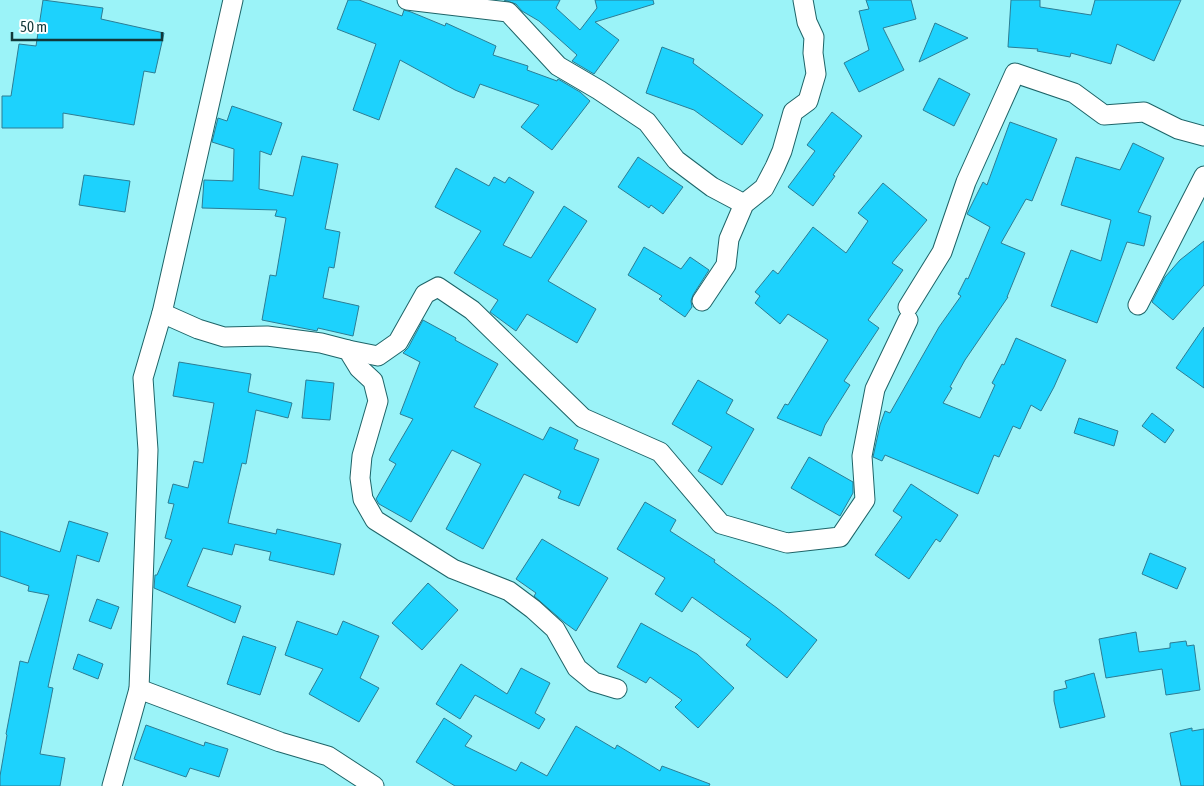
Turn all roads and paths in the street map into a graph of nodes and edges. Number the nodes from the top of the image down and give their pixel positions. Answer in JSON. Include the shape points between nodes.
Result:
{"nodes":[{"id":1,"x":234,"y":0,"type":"edge"},
{"id":2,"x":407,"y":0,"type":"edge"},
{"id":3,"x":803,"y":0,"type":"edge"},
{"id":4,"x":513,"y":6,"type":"edge"},
{"id":5,"x":1204,"y":136,"type":"edge"},
{"id":6,"x":1204,"y":176,"type":"edge"},
{"id":7,"x":744,"y":204,"type":"junction"},
{"id":8,"x":702,"y":302,"type":"dead end"},
{"id":9,"x":1138,"y":305,"type":"dead end"},
{"id":10,"x":162,"y":313,"type":"junction"},
{"id":11,"x":348,"y":350,"type":"junction"},
{"id":12,"x":139,"y":688,"type":"junction"},
{"id":13,"x":617,"y":689,"type":"dead end"},
{"id":14,"x":112,"y":786,"type":"edge"},
{"id":15,"x":374,"y":786,"type":"edge"}],
"edges":[{"from":1,"to":10,"type":"street"},
{"from":2,"to":4,"type":"street"},
{"from":3,"to":7,"type":"street","via":[[814,37],[816,74],[808,101],[792,112],[782,151],[764,188]]},
{"from":4,"to":7,"type":"street","via":[[558,66],[647,122],[676,160],[712,187]]},
{"from":5,"to":11,"type":"street","via":[[1178,129],[1144,112],[1104,115],[1074,93],[1015,73],[966,182],[942,252],[908,313],[875,389],[862,456],[865,500],[840,537],[787,543],[721,524],[660,452],[583,418],[472,310],[438,287],[425,294],[398,342],[378,356]]},
{"from":6,"to":9,"type":"street"},
{"from":7,"to":8,"type":"street","via":[[729,239],[726,265]]},
{"from":10,"to":11,"type":"street","via":[[224,337],[267,336]]},
{"from":10,"to":12,"type":"street","via":[[144,378],[148,450]]},
{"from":11,"to":13,"type":"street","via":[[359,368],[373,381],[378,401],[362,456],[360,478],[363,499],[375,520],[453,569],[509,591],[554,629],[577,668],[594,682]]},
{"from":12,"to":14,"type":"street"},
{"from":12,"to":15,"type":"street","via":[[280,742],[328,756]]}]}
